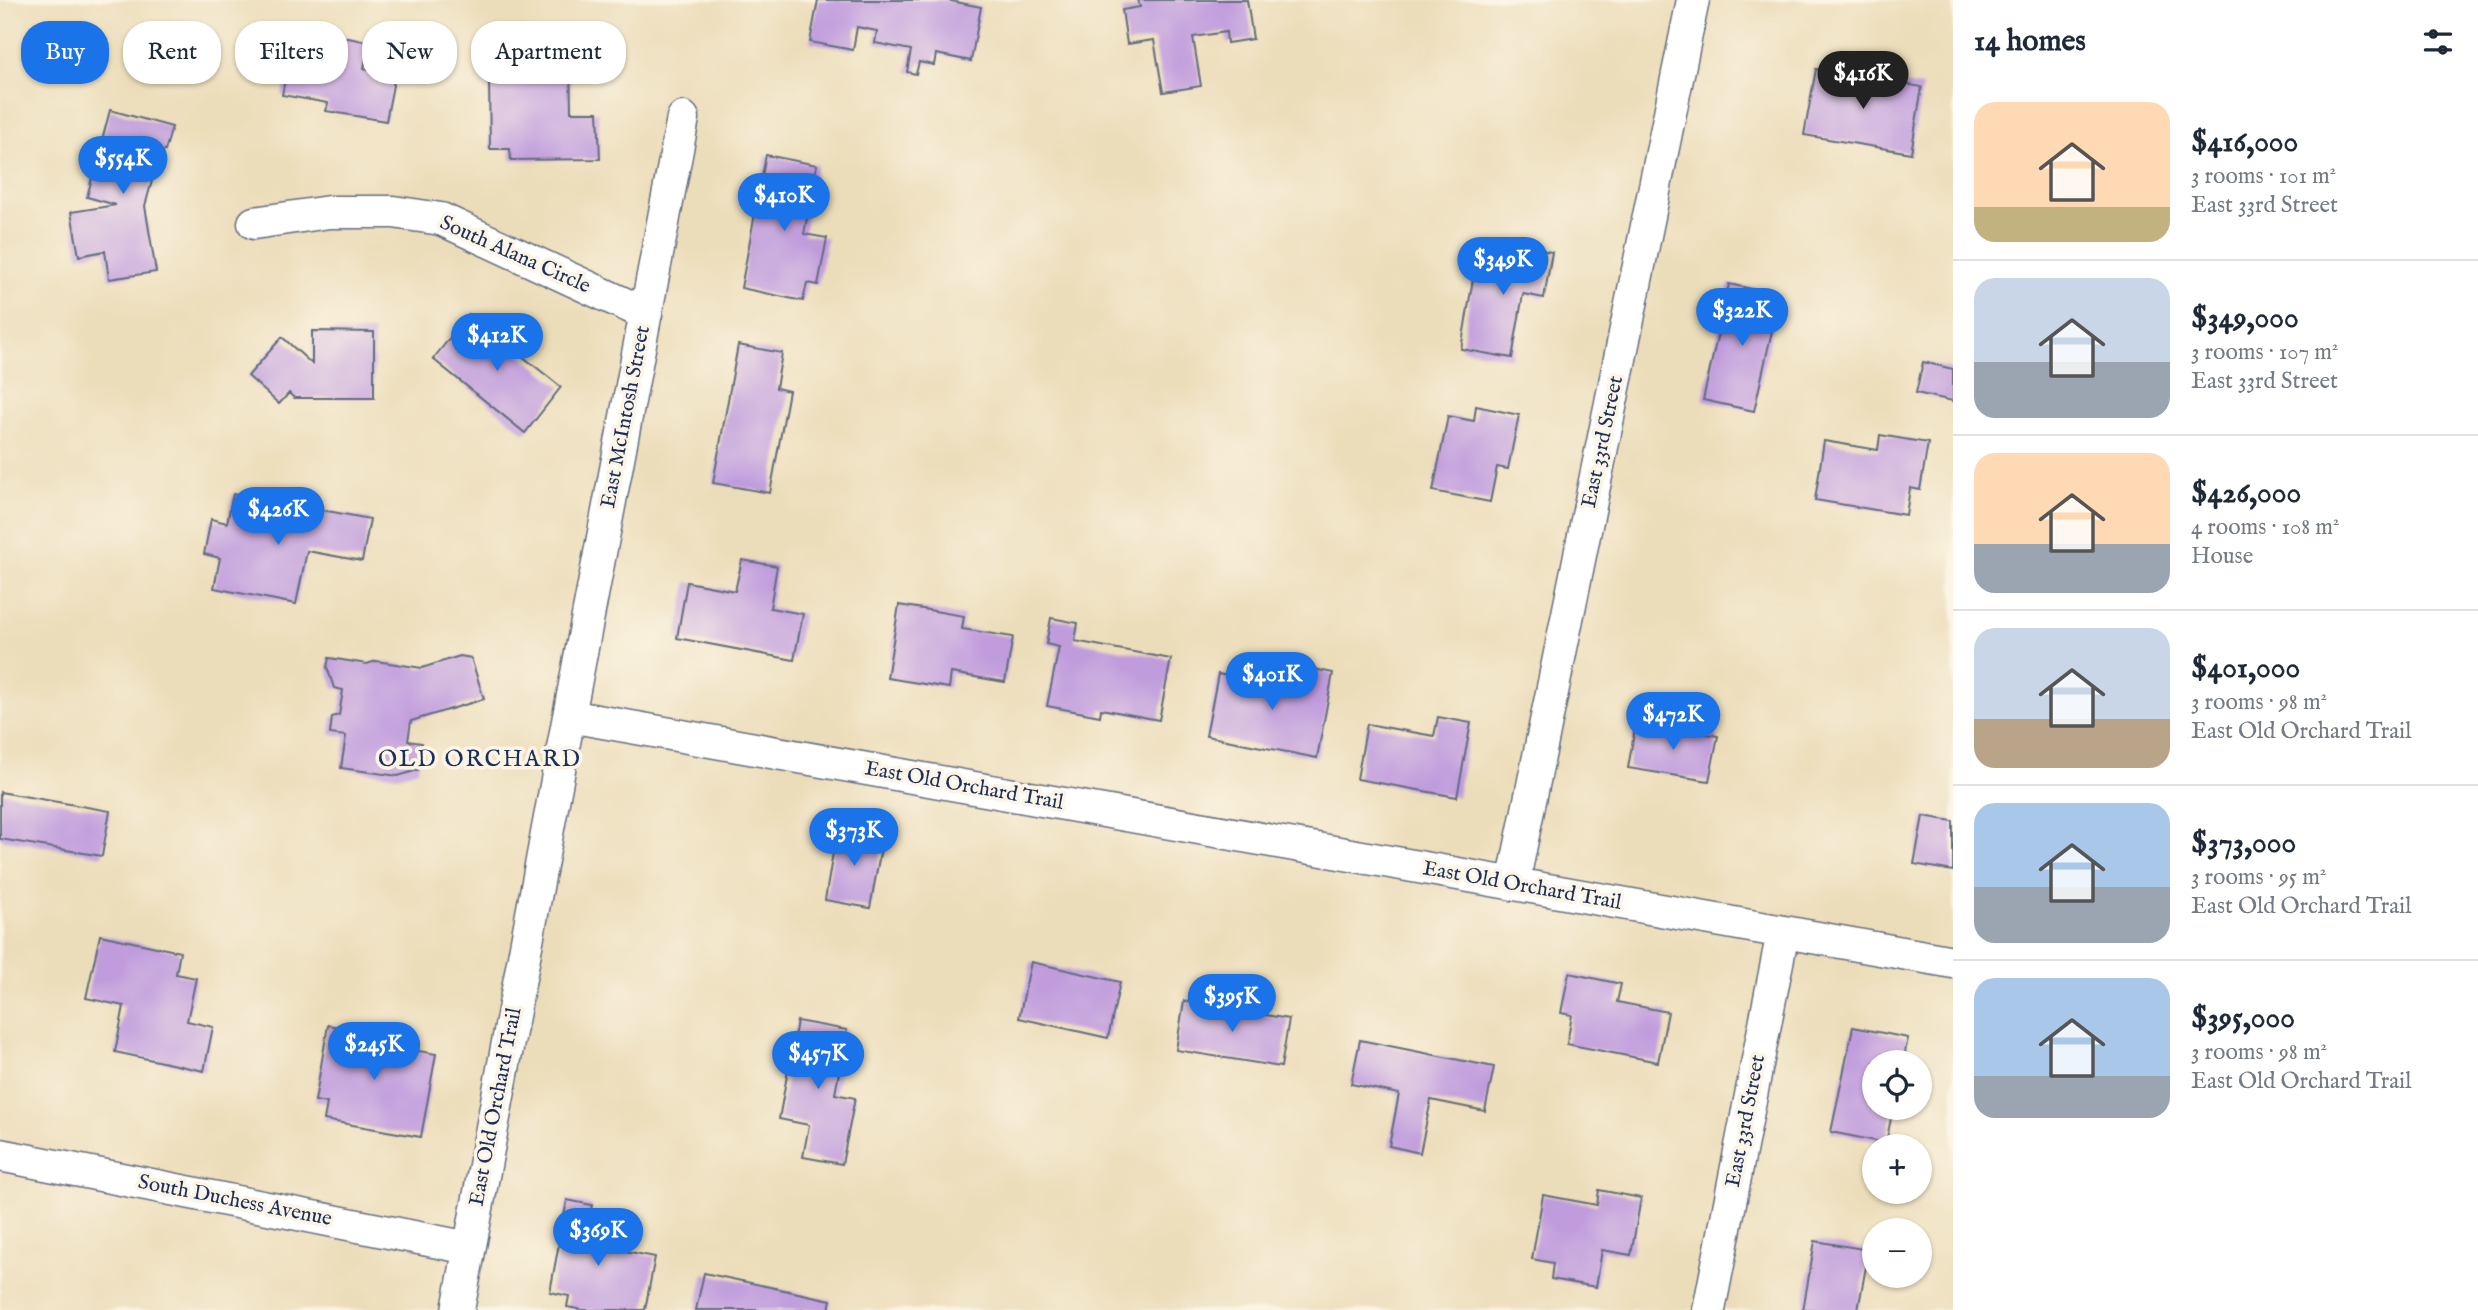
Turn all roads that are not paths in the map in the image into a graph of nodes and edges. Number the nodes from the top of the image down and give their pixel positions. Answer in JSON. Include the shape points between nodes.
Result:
{"nodes":[{"id":1,"x":1693,"y":0,"type":"edge"},
{"id":2,"x":683,"y":118,"type":"dead end"},
{"id":3,"x":254,"y":223,"type":"dead end"},
{"id":4,"x":646,"y":314,"type":"junction"},
{"id":5,"x":569,"y":716,"type":"junction"},
{"id":6,"x":1513,"y":884,"type":"junction"},
{"id":7,"x":1783,"y":932,"type":"junction"},
{"id":8,"x":1953,"y":962,"type":"edge"},
{"id":9,"x":0,"y":1154,"type":"edge"},
{"id":10,"x":469,"y":1248,"type":"junction"},
{"id":11,"x":458,"y":1310,"type":"edge"},
{"id":12,"x":1709,"y":1310,"type":"edge"}],
"edges":[{"from":1,"to":6,"type":"street","name":"East 33rd Street"},
{"from":2,"to":4,"type":"street","name":"East McIntosh Street"},
{"from":3,"to":4,"type":"street","name":"South Alana Circle","via":[[329,212],[393,212],[441,219]]},
{"from":4,"to":5,"type":"street","name":"East McIntosh Street"},
{"from":5,"to":6,"type":"street","name":"East Old Orchard Trail"},
{"from":5,"to":10,"type":"street","name":"East Old Orchard Trail"},
{"from":6,"to":7,"type":"street","name":"East Old Orchard Trail"},
{"from":7,"to":8,"type":"street","name":"East Old Orchard Trail"},
{"from":7,"to":12,"type":"street","name":"East 33rd Street"},
{"from":9,"to":10,"type":"street","name":"South Duchess Avenue"},
{"from":10,"to":11,"type":"street","name":"East Old Orchard Trail"}]}
